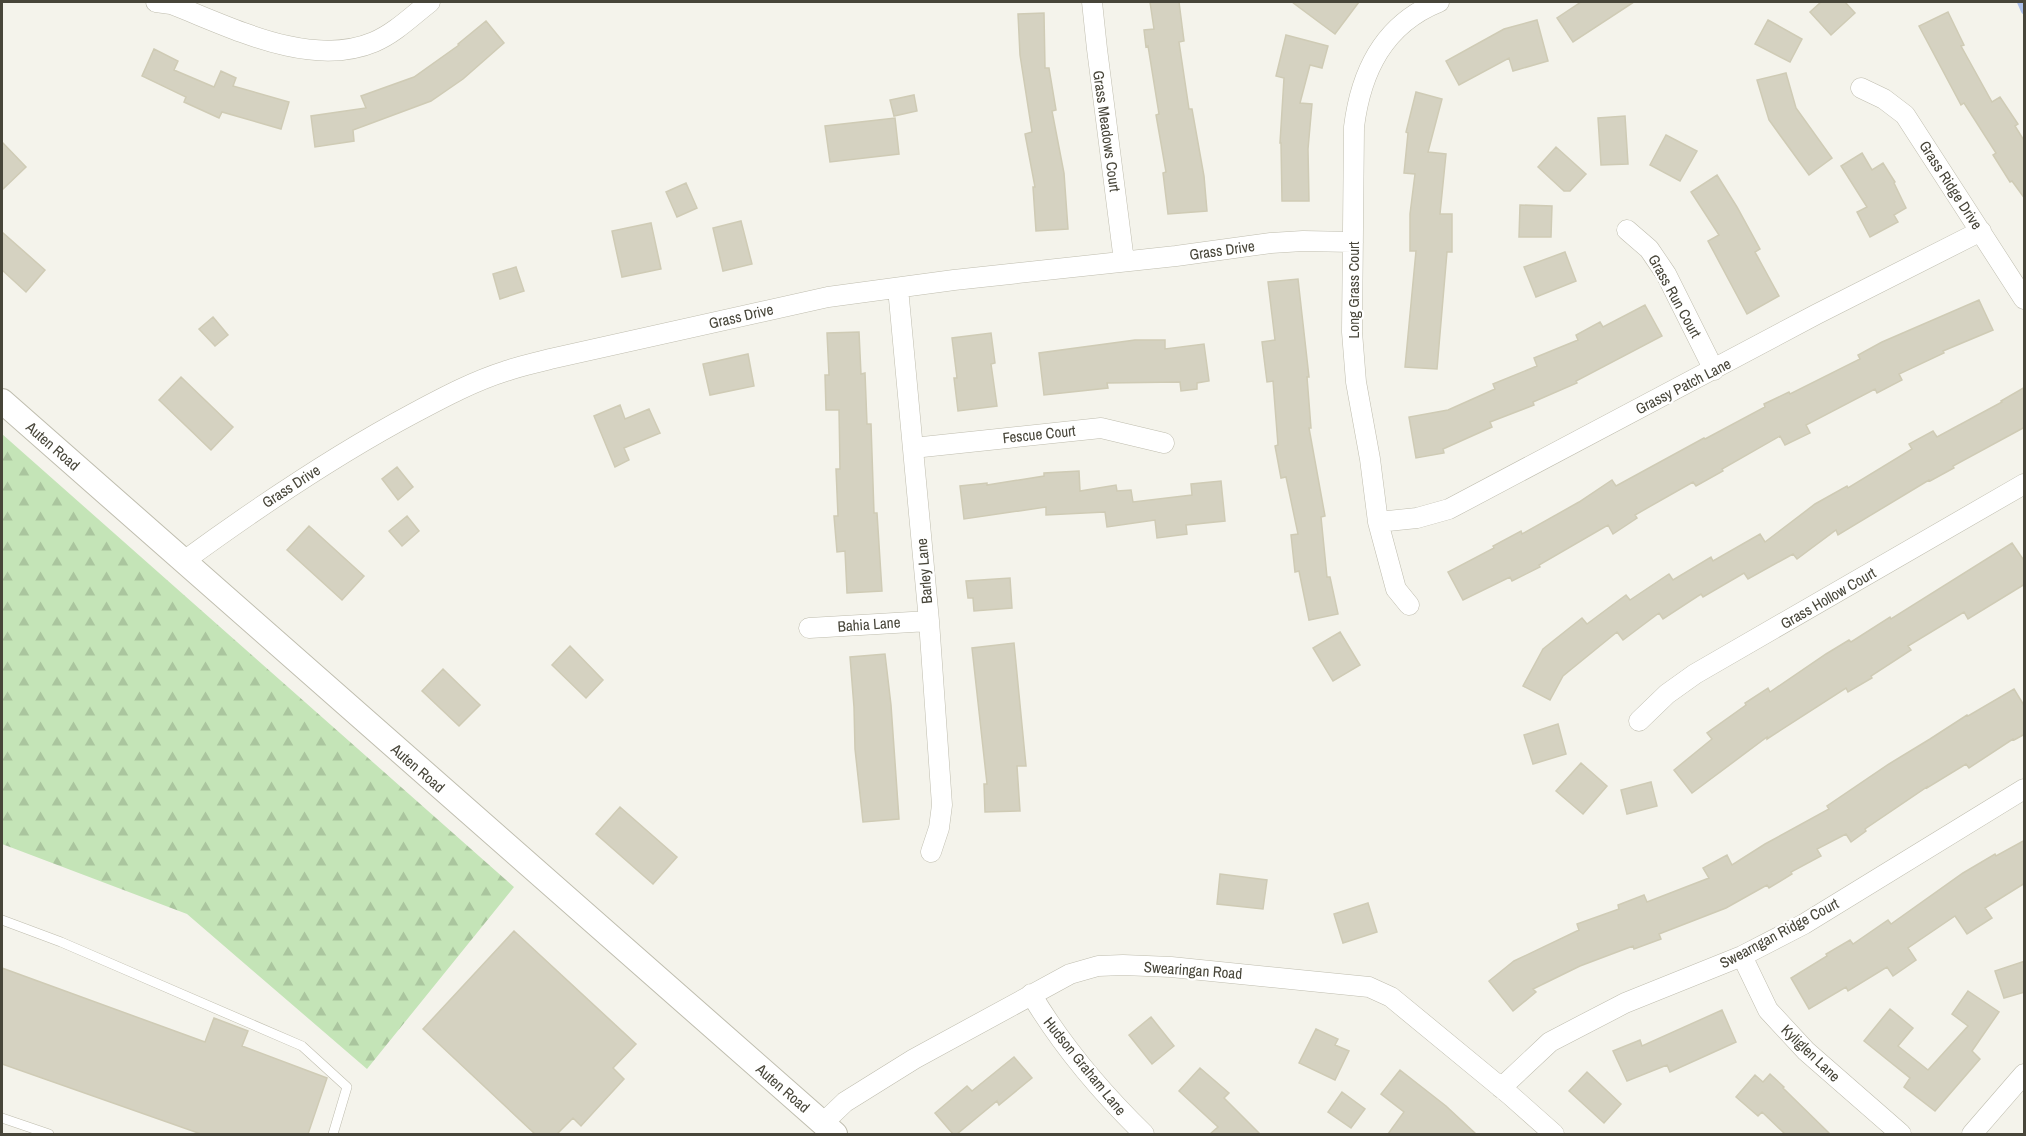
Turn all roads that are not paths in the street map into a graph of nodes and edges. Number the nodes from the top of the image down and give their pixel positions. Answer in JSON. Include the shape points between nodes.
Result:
{"nodes":[{"id":1,"x":156,"y":2,"type":"edge"},
{"id":2,"x":430,"y":2,"type":"edge"},
{"id":3,"x":1092,"y":2,"type":"edge"},
{"id":4,"x":1439,"y":2,"type":"edge"},
{"id":5,"x":1862,"y":88,"type":"dead end"},
{"id":6,"x":1627,"y":230,"type":"dead end"},
{"id":7,"x":1981,"y":231,"type":"junction"},
{"id":8,"x":1353,"y":242,"type":"junction"},
{"id":9,"x":1125,"y":261,"type":"junction"},
{"id":10,"x":898,"y":288,"type":"junction"},
{"id":11,"x":2025,"y":299,"type":"edge"},
{"id":12,"x":1714,"y":370,"type":"junction"},
{"id":13,"x":2,"y":401,"type":"edge"},
{"id":14,"x":1164,"y":443,"type":"dead end"},
{"id":15,"x":913,"y":448,"type":"junction"},
{"id":16,"x":2025,"y":483,"type":"edge"},
{"id":17,"x":1378,"y":522,"type":"junction"},
{"id":18,"x":184,"y":561,"type":"junction"},
{"id":19,"x":1409,"y":605,"type":"dead end"},
{"id":20,"x":928,"y":621,"type":"junction"},
{"id":21,"x":809,"y":628,"type":"dead end"},
{"id":22,"x":1639,"y":721,"type":"dead end"},
{"id":23,"x":2025,"y":789,"type":"edge"},
{"id":24,"x":931,"y":852,"type":"dead end"},
{"id":25,"x":2,"y":920,"type":"edge"},
{"id":26,"x":1742,"y":956,"type":"junction"},
{"id":27,"x":1031,"y":994,"type":"junction"},
{"id":28,"x":2025,"y":1074,"type":"edge"},
{"id":29,"x":1501,"y":1088,"type":"junction"},
{"id":30,"x":2,"y":1118,"type":"edge"},
{"id":31,"x":829,"y":1129,"type":"edge"},
{"id":32,"x":49,"y":1134,"type":"edge"},
{"id":33,"x":333,"y":1134,"type":"edge"},
{"id":34,"x":1144,"y":1134,"type":"edge"},
{"id":35,"x":1554,"y":1134,"type":"edge"},
{"id":36,"x":1901,"y":1134,"type":"edge"},
{"id":37,"x":1972,"y":1134,"type":"edge"}],
"edges":[{"from":1,"to":2,"type":"street","via":[[171,4],[283,46],[348,51],[399,27]]},
{"from":3,"to":9,"type":"street","name":"Grass Meadows Court"},
{"from":4,"to":8,"type":"street","name":"Long Grass Court","via":[[1411,17],[1391,34],[1365,77],[1354,127]]},
{"from":5,"to":7,"type":"street","name":"Grass Ridge Drive","via":[[1905,115]]},
{"from":6,"to":12,"type":"street","name":"Grass Run Court","via":[[1649,249],[1666,274]]},
{"from":7,"to":11,"type":"street","name":"Grass Ridge Drive"},
{"from":7,"to":12,"type":"street","name":"Grassy Patch Lane"},
{"from":8,"to":9,"type":"street","name":"Grass Drive","via":[[1271,243]]},
{"from":8,"to":17,"type":"street","name":"Long Grass Court","via":[[1356,382]]},
{"from":9,"to":10,"type":"street","name":"Grass Drive"},
{"from":10,"to":15,"type":"street","name":"Barley Lane"},
{"from":10,"to":18,"type":"street","name":"Grass Drive","via":[[828,297],[504,371],[461,388],[360,443],[290,486]]},
{"from":12,"to":17,"type":"street","name":"Grassy Patch Lane","via":[[1449,509],[1418,518]]},
{"from":13,"to":18,"type":"street","name":"Auten Road"},
{"from":14,"to":15,"type":"street","name":"Fescue Court","via":[[1101,428]]},
{"from":15,"to":20,"type":"street","name":"Barley Lane"},
{"from":16,"to":22,"type":"street","name":"Grass Hollow Court","via":[[1695,674]]},
{"from":17,"to":19,"type":"street","name":"Long Grass Court","via":[[1396,589]]},
{"from":18,"to":31,"type":"street","name":"Auten Road"},
{"from":20,"to":21,"type":"street","name":"Bahia Lane"},
{"from":20,"to":24,"type":"street","name":"Barley Lane","via":[[942,805]]},
{"from":23,"to":26,"type":"street","name":"Swearngan Ridge Court","via":[[1804,924]]},
{"from":25,"to":33,"type":"lane","via":[[302,1046],[347,1087]]},
{"from":26,"to":29,"type":"street","name":"Swearngan Ridge Court","via":[[1625,1003],[1550,1042]]},
{"from":26,"to":36,"type":"street","name":"Kyliglen Lane","via":[[1768,1010],[1806,1051]]},
{"from":27,"to":29,"type":"street","name":"Swearingan Road","via":[[1070,974],[1098,966],[1123,965],[1369,987],[1391,997]]},
{"from":27,"to":31,"type":"street","name":"Swearingan Road","via":[[845,1102]]},
{"from":27,"to":34,"type":"street","name":"Hudson Graham Lane","via":[[1110,1102]]},
{"from":28,"to":37,"type":"street"},
{"from":29,"to":35,"type":"street","name":"Swearingan Road"},
{"from":30,"to":32,"type":"lane"}]}
